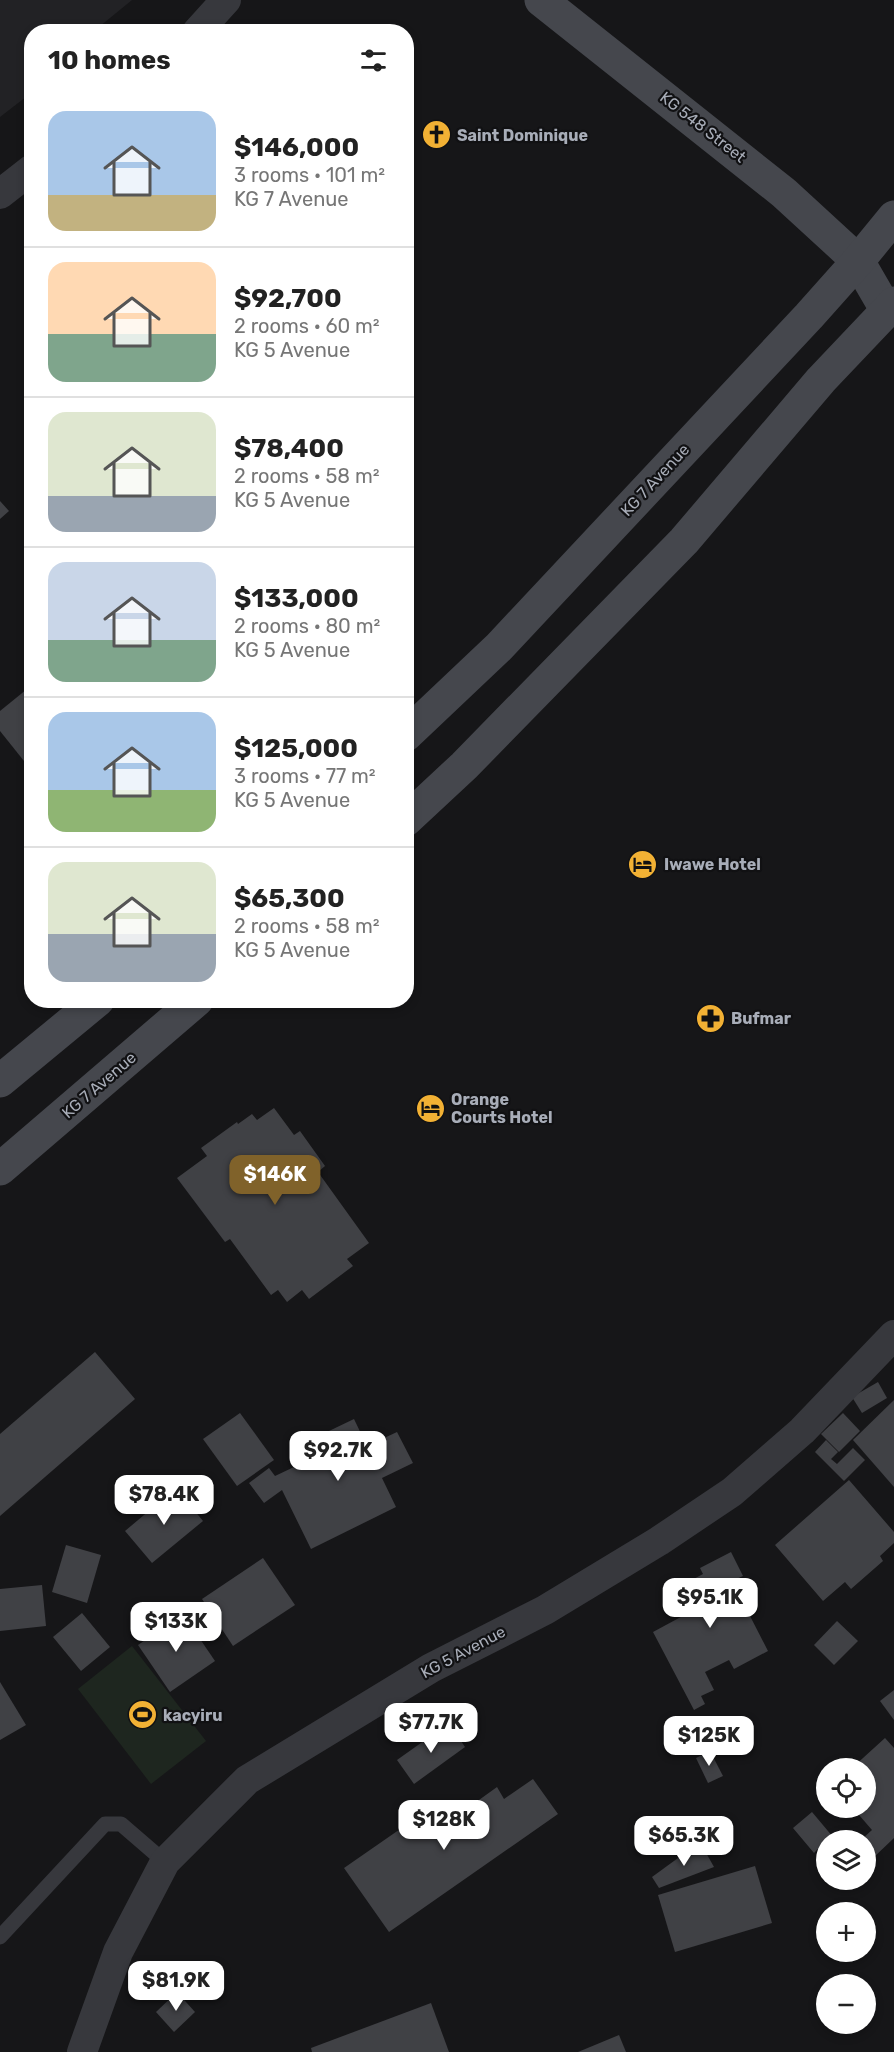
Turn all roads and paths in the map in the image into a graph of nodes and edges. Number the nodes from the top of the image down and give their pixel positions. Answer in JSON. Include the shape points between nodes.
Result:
{"nodes":[{"id":1,"x":226,"y":0,"type":"edge"},
{"id":2,"x":541,"y":0,"type":"edge"},
{"id":3,"x":204,"y":24,"type":"edge"},
{"id":4,"x":24,"y":175,"type":"edge"},
{"id":5,"x":0,"y":194,"type":"edge"},
{"id":6,"x":894,"y":217,"type":"edge"},
{"id":7,"x":858,"y":261,"type":"junction"},
{"id":8,"x":892,"y":314,"type":"edge"},
{"id":9,"x":414,"y":727,"type":"edge"},
{"id":10,"x":414,"y":813,"type":"edge"},
{"id":11,"x":88,"y":1008,"type":"edge"},
{"id":12,"x":188,"y":1008,"type":"edge"},
{"id":13,"x":0,"y":1082,"type":"edge"},
{"id":14,"x":0,"y":1169,"type":"edge"},
{"id":15,"x":894,"y":1335,"type":"edge"},
{"id":16,"x":165,"y":1862,"type":"junction"},
{"id":17,"x":0,"y":1937,"type":"edge"},
{"id":18,"x":82,"y":2052,"type":"edge"}],
"edges":[{"from":1,"to":3,"type":"street"},
{"from":2,"to":7,"type":"main road","name":"KG 548 Street","via":[[766,178]]},
{"from":4,"to":5,"type":"street"},
{"from":6,"to":7,"type":"main road","name":"KG 7 Avenue"},
{"from":7,"to":8,"type":"main road","name":"KG 548 Street"},
{"from":7,"to":9,"type":"main road","name":"KG 7 Avenue","via":[[499,647]]},
{"from":8,"to":10,"type":"main road","via":[[821,380],[684,540]]},
{"from":11,"to":13,"type":"main road"},
{"from":12,"to":14,"type":"main road","name":"KG 7 Avenue"},
{"from":15,"to":16,"type":"street","name":"KG 5 Avenue","via":[[802,1431],[732,1492],[544,1610],[431,1668],[247,1780]]},
{"from":16,"to":17,"type":"lane","via":[[121,1824],[105,1824]]},
{"from":16,"to":18,"type":"street","name":"KG 5 Avenue","via":[[118,1952]]}]}
